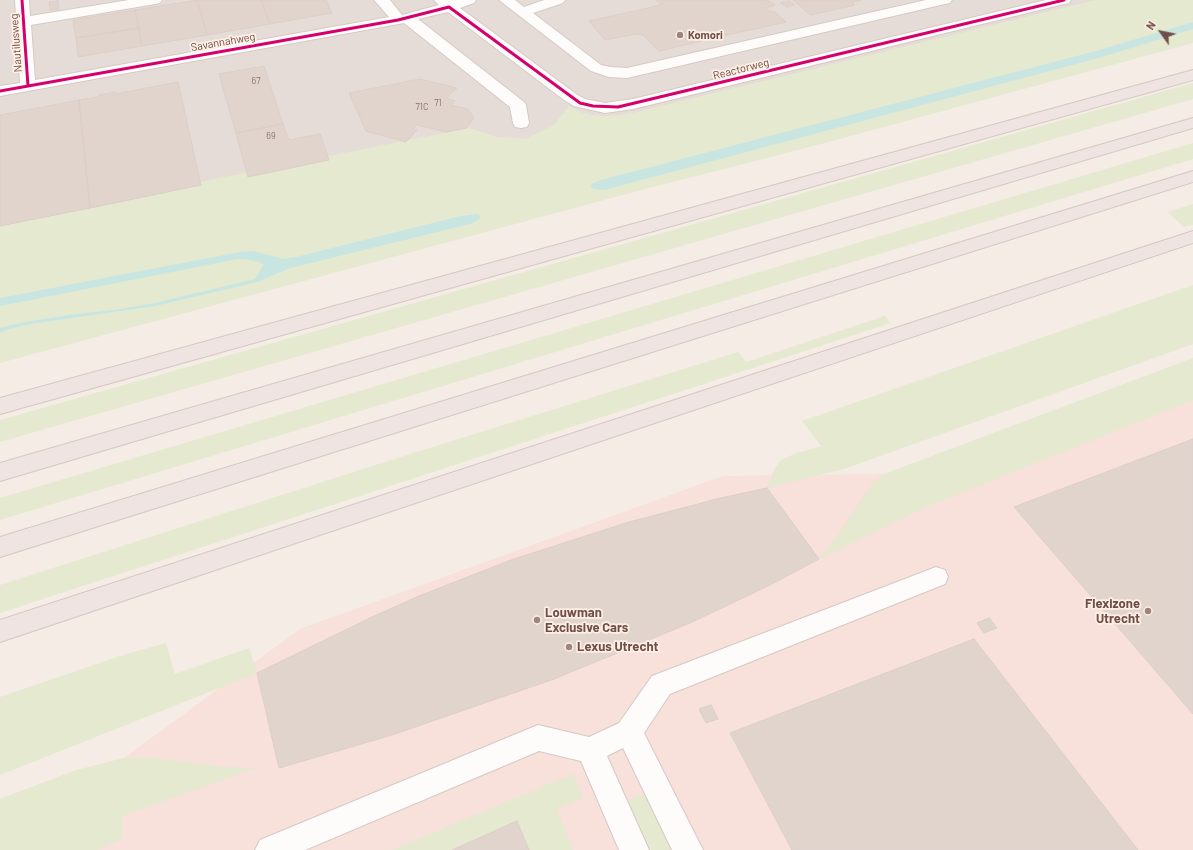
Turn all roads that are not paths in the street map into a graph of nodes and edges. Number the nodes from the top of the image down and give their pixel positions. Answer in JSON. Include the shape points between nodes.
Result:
{"nodes":[{"id":1,"x":22,"y":0,"type":"edge"},
{"id":2,"x":155,"y":0,"type":"edge"},
{"id":3,"x":381,"y":0,"type":"edge"},
{"id":4,"x":469,"y":0,"type":"edge"},
{"id":5,"x":506,"y":0,"type":"edge"},
{"id":6,"x":558,"y":0,"type":"edge"},
{"id":7,"x":945,"y":0,"type":"edge"},
{"id":8,"x":1064,"y":0,"type":"edge"},
{"id":9,"x":445,"y":3,"type":"edge"},
{"id":10,"x":1031,"y":3,"type":"edge"},
{"id":11,"x":522,"y":12,"type":"junction"},
{"id":12,"x":403,"y":19,"type":"junction"},
{"id":13,"x":23,"y":22,"type":"junction"},
{"id":14,"x":1193,"y":74,"type":"edge"},
{"id":15,"x":28,"y":86,"type":"junction"},
{"id":16,"x":0,"y":91,"type":"edge"},
{"id":17,"x":521,"y":123,"type":"dead end"},
{"id":18,"x":1193,"y":123,"type":"edge"},
{"id":19,"x":1193,"y":176,"type":"edge"},
{"id":20,"x":1193,"y":237,"type":"edge"},
{"id":21,"x":0,"y":406,"type":"edge"},
{"id":22,"x":0,"y":472,"type":"edge"},
{"id":23,"x":0,"y":547,"type":"edge"},
{"id":24,"x":936,"y":577,"type":"dead end"},
{"id":25,"x":0,"y":631,"type":"edge"},
{"id":26,"x":629,"y":732,"type":"junction"},
{"id":27,"x":590,"y":750,"type":"junction"},
{"id":28,"x":270,"y":850,"type":"edge"},
{"id":29,"x":634,"y":850,"type":"edge"},
{"id":30,"x":688,"y":850,"type":"edge"}],
"edges":[{"from":1,"to":13,"type":"street","name":"Nautilusweg"},
{"from":2,"to":13,"type":"street"},
{"from":3,"to":12,"type":"street"},
{"from":4,"to":9,"type":"street"},
{"from":5,"to":11,"type":"street","name":"Reactorweg"},
{"from":6,"to":11,"type":"street"},
{"from":7,"to":11,"type":"street","name":"Reactorweg","via":[[627,73],[596,68]]},
{"from":8,"to":10,"type":"street","name":"Reactorweg"},
{"from":9,"to":10,"type":"street","name":"Reactorweg","via":[[570,97],[605,108],[633,104]]},
{"from":9,"to":12,"type":"street","name":"Savannahweg"},
{"from":12,"to":15,"type":"street","name":"Savannahweg"},
{"from":12,"to":17,"type":"street","via":[[518,105]]},
{"from":13,"to":15,"type":"street","name":"Nautilusweg"},
{"from":14,"to":21,"type":"highway"},
{"from":15,"to":16,"type":"street","name":"Savannahweg"},
{"from":18,"to":22,"type":"highway"},
{"from":19,"to":23,"type":"highway"},
{"from":20,"to":25,"type":"highway"},
{"from":24,"to":26,"type":"street","via":[[661,685]]},
{"from":26,"to":27,"type":"street"},
{"from":26,"to":30,"type":"street"},
{"from":27,"to":28,"type":"street","via":[[538,738]]},
{"from":27,"to":29,"type":"street"}]}
